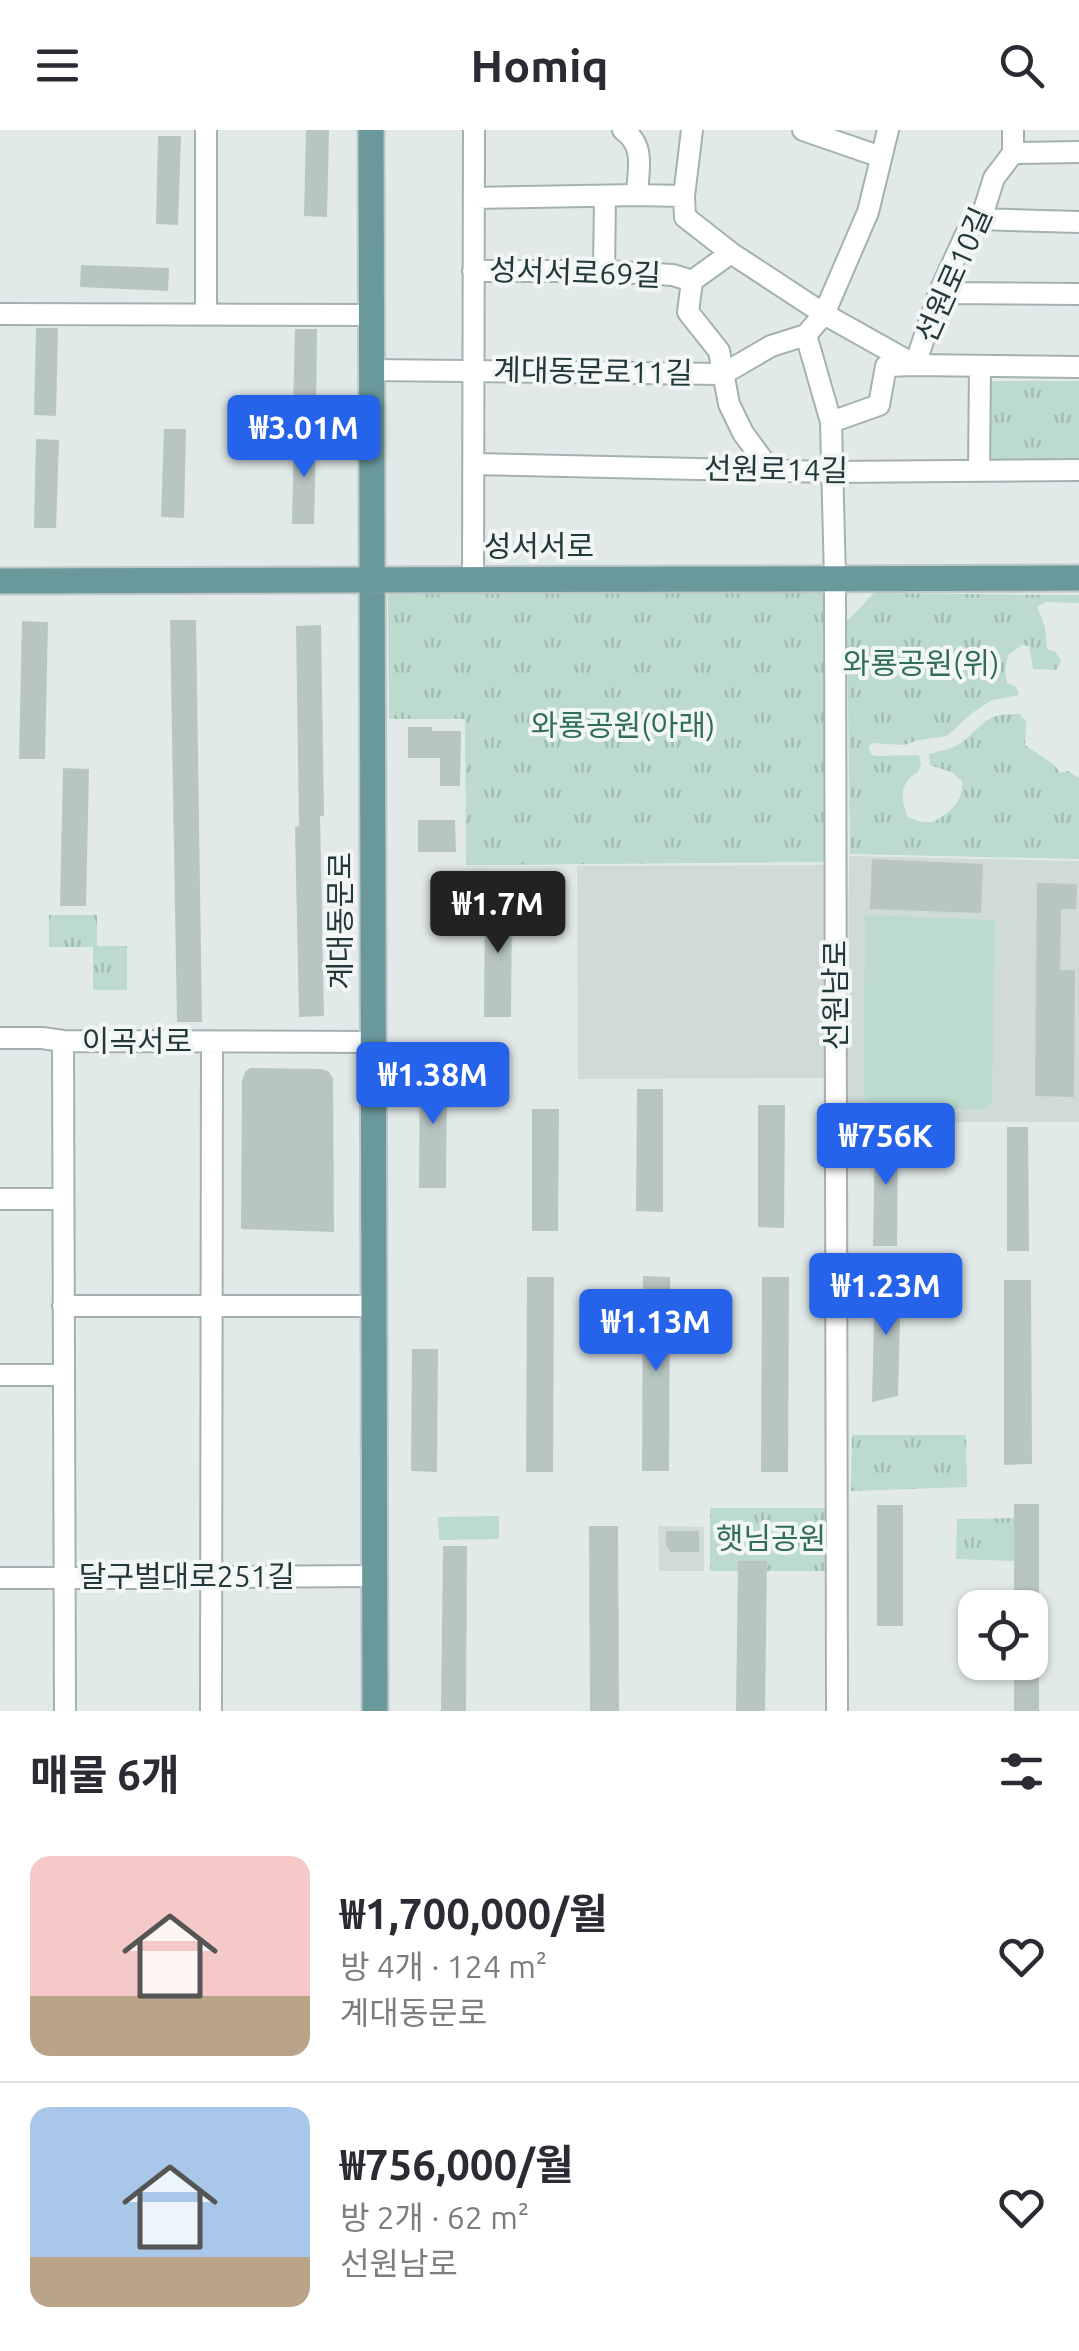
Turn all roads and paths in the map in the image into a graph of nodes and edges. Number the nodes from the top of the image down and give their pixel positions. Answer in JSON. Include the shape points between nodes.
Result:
{"nodes":[{"id":1,"x":206,"y":130,"type":"edge"},
{"id":2,"x":371,"y":130,"type":"edge"},
{"id":3,"x":474,"y":130,"type":"edge"},
{"id":4,"x":623,"y":130,"type":"edge"},
{"id":5,"x":692,"y":130,"type":"edge"},
{"id":6,"x":804,"y":130,"type":"edge"},
{"id":7,"x":888,"y":130,"type":"edge"},
{"id":8,"x":1013,"y":130,"type":"edge"},
{"id":9,"x":1013,"y":152,"type":"junction"},
{"id":10,"x":1079,"y":152,"type":"edge"},
{"id":11,"x":881,"y":157,"type":"junction"},
{"id":12,"x":637,"y":195,"type":"junction"},
{"id":13,"x":684,"y":196,"type":"junction"},
{"id":14,"x":605,"y":197,"type":"junction"},
{"id":15,"x":474,"y":198,"type":"junction"},
{"id":16,"x":978,"y":219,"type":"junction"},
{"id":17,"x":1079,"y":222,"type":"edge"},
{"id":18,"x":730,"y":253,"type":"junction"},
{"id":19,"x":474,"y":271,"type":"junction"},
{"id":20,"x":604,"y":271,"type":"junction"},
{"id":21,"x":692,"y":281,"type":"junction"},
{"id":22,"x":939,"y":293,"type":"junction"},
{"id":23,"x":1079,"y":294,"type":"edge"},
{"id":24,"x":0,"y":314,"type":"edge"},
{"id":25,"x":206,"y":314,"type":"junction"},
{"id":26,"x":824,"y":314,"type":"junction"},
{"id":27,"x":371,"y":315,"type":"junction"},
{"id":28,"x":806,"y":335,"type":"junction"},
{"id":29,"x":915,"y":366,"type":"junction"},
{"id":30,"x":980,"y":366,"type":"junction"},
{"id":31,"x":1079,"y":367,"type":"edge"},
{"id":32,"x":371,"y":370,"type":"junction"},
{"id":33,"x":474,"y":371,"type":"junction"},
{"id":34,"x":724,"y":374,"type":"junction"},
{"id":35,"x":831,"y":422,"type":"junction"},
{"id":36,"x":474,"y":464,"type":"junction"},
{"id":37,"x":1079,"y":470,"type":"edge"},
{"id":38,"x":770,"y":471,"type":"junction"},
{"id":39,"x":978,"y":471,"type":"junction"},
{"id":40,"x":832,"y":472,"type":"junction"},
{"id":41,"x":836,"y":578,"type":"junction"},
{"id":42,"x":1079,"y":578,"type":"edge"},
{"id":43,"x":373,"y":580,"type":"junction"},
{"id":44,"x":473,"y":580,"type":"junction"},
{"id":45,"x":0,"y":581,"type":"edge"},
{"id":46,"x":0,"y":1038,"type":"edge"},
{"id":47,"x":52,"y":1040,"type":"junction"},
{"id":48,"x":212,"y":1042,"type":"junction"},
{"id":49,"x":374,"y":1042,"type":"junction"},
{"id":50,"x":63,"y":1198,"type":"junction"},
{"id":51,"x":0,"y":1199,"type":"edge"},
{"id":52,"x":63,"y":1306,"type":"junction"},
{"id":53,"x":211,"y":1306,"type":"junction"},
{"id":54,"x":374,"y":1306,"type":"junction"},
{"id":55,"x":0,"y":1375,"type":"edge"},
{"id":56,"x":64,"y":1375,"type":"junction"},
{"id":57,"x":375,"y":1576,"type":"junction"},
{"id":58,"x":210,"y":1577,"type":"junction"},
{"id":59,"x":0,"y":1578,"type":"edge"},
{"id":60,"x":64,"y":1578,"type":"junction"},
{"id":61,"x":65,"y":1711,"type":"edge"},
{"id":62,"x":211,"y":1711,"type":"edge"},
{"id":63,"x":375,"y":1711,"type":"edge"},
{"id":64,"x":837,"y":1711,"type":"edge"}],
"edges":[{"from":1,"to":25,"type":"street"},
{"from":2,"to":27,"type":"main road","name":"계대동문로"},
{"from":3,"to":15,"type":"street","name":"성서서로69길"},
{"from":4,"to":12,"type":"street","via":[[638,146]]},
{"from":5,"to":13,"type":"street"},
{"from":6,"to":11,"type":"street"},
{"from":7,"to":11,"type":"street"},
{"from":8,"to":9,"type":"street","name":"선원로10길"},
{"from":9,"to":10,"type":"street"},
{"from":9,"to":16,"type":"street","name":"선원로10길"},
{"from":11,"to":26,"type":"street","via":[[868,212]]},
{"from":12,"to":13,"type":"street"},
{"from":12,"to":14,"type":"street"},
{"from":13,"to":18,"type":"street","via":[[685,216]]},
{"from":14,"to":15,"type":"street"},
{"from":14,"to":20,"type":"street"},
{"from":15,"to":19,"type":"street","name":"성서서로69길"},
{"from":16,"to":17,"type":"street"},
{"from":16,"to":22,"type":"street","name":"선원로10길"},
{"from":18,"to":21,"type":"street"},
{"from":18,"to":26,"type":"street"},
{"from":19,"to":20,"type":"street","name":"성서서로69길"},
{"from":19,"to":33,"type":"street","name":"성서서로69길"},
{"from":20,"to":21,"type":"street","name":"성서서로69길"},
{"from":21,"to":34,"type":"street","name":"성서서로69길","via":[[688,312],[719,351]]},
{"from":22,"to":23,"type":"street"},
{"from":22,"to":29,"type":"street","name":"선원로10길"},
{"from":24,"to":25,"type":"street"},
{"from":25,"to":27,"type":"street"},
{"from":26,"to":28,"type":"street"},
{"from":26,"to":29,"type":"street"},
{"from":27,"to":32,"type":"main road","name":"계대동문로"},
{"from":28,"to":34,"type":"street","name":"계대동문로11길","via":[[771,346]]},
{"from":28,"to":35,"type":"street","name":"선원남로"},
{"from":29,"to":30,"type":"street"},
{"from":29,"to":35,"type":"street","name":"선원로10길","via":[[886,366],[879,406]]},
{"from":30,"to":31,"type":"street"},
{"from":30,"to":39,"type":"street"},
{"from":32,"to":33,"type":"street","name":"계대동문로11길"},
{"from":32,"to":43,"type":"main road","name":"계대동문로"},
{"from":33,"to":34,"type":"street","name":"계대동문로11길"},
{"from":33,"to":36,"type":"street","name":"성서서로69길"},
{"from":34,"to":38,"type":"street","name":"성서서로69길","via":[[743,434]]},
{"from":35,"to":40,"type":"street","name":"선원남로"},
{"from":36,"to":38,"type":"street","name":"선원로14길"},
{"from":36,"to":44,"type":"street","name":"성서서로69길"},
{"from":37,"to":39,"type":"street","name":"선원로14길"},
{"from":38,"to":40,"type":"street","name":"선원로14길"},
{"from":39,"to":40,"type":"street","name":"선원로14길"},
{"from":40,"to":41,"type":"street","name":"선원남로"},
{"from":41,"to":42,"type":"main road","name":"성서서로"},
{"from":41,"to":44,"type":"main road","name":"성서서로"},
{"from":41,"to":64,"type":"street","name":"선원남로"},
{"from":43,"to":44,"type":"main road","name":"성서서로"},
{"from":43,"to":45,"type":"main road","name":"성서서로"},
{"from":43,"to":49,"type":"main road","name":"계대동문로"},
{"from":46,"to":47,"type":"street"},
{"from":47,"to":48,"type":"street","name":"이곡서로"},
{"from":47,"to":50,"type":"street","name":"이곡서로"},
{"from":48,"to":49,"type":"street"},
{"from":48,"to":53,"type":"street","name":"이곡서로"},
{"from":49,"to":54,"type":"main road","name":"계대동문로"},
{"from":50,"to":51,"type":"street"},
{"from":50,"to":52,"type":"street","name":"이곡서로"},
{"from":52,"to":53,"type":"street"},
{"from":52,"to":56,"type":"street","name":"이곡서로"},
{"from":53,"to":54,"type":"street"},
{"from":53,"to":58,"type":"street","name":"이곡서로"},
{"from":54,"to":57,"type":"main road","name":"계대동문로"},
{"from":55,"to":56,"type":"street"},
{"from":56,"to":60,"type":"street","name":"이곡서로"},
{"from":57,"to":58,"type":"street","name":"달구벌대로251길"},
{"from":57,"to":63,"type":"main road","name":"계대동문로"},
{"from":58,"to":60,"type":"street","name":"달구벌대로251길"},
{"from":58,"to":62,"type":"street","name":"이곡서로"},
{"from":59,"to":60,"type":"street","name":"달구벌대로251길"},
{"from":60,"to":61,"type":"street","name":"이곡서로"}]}
